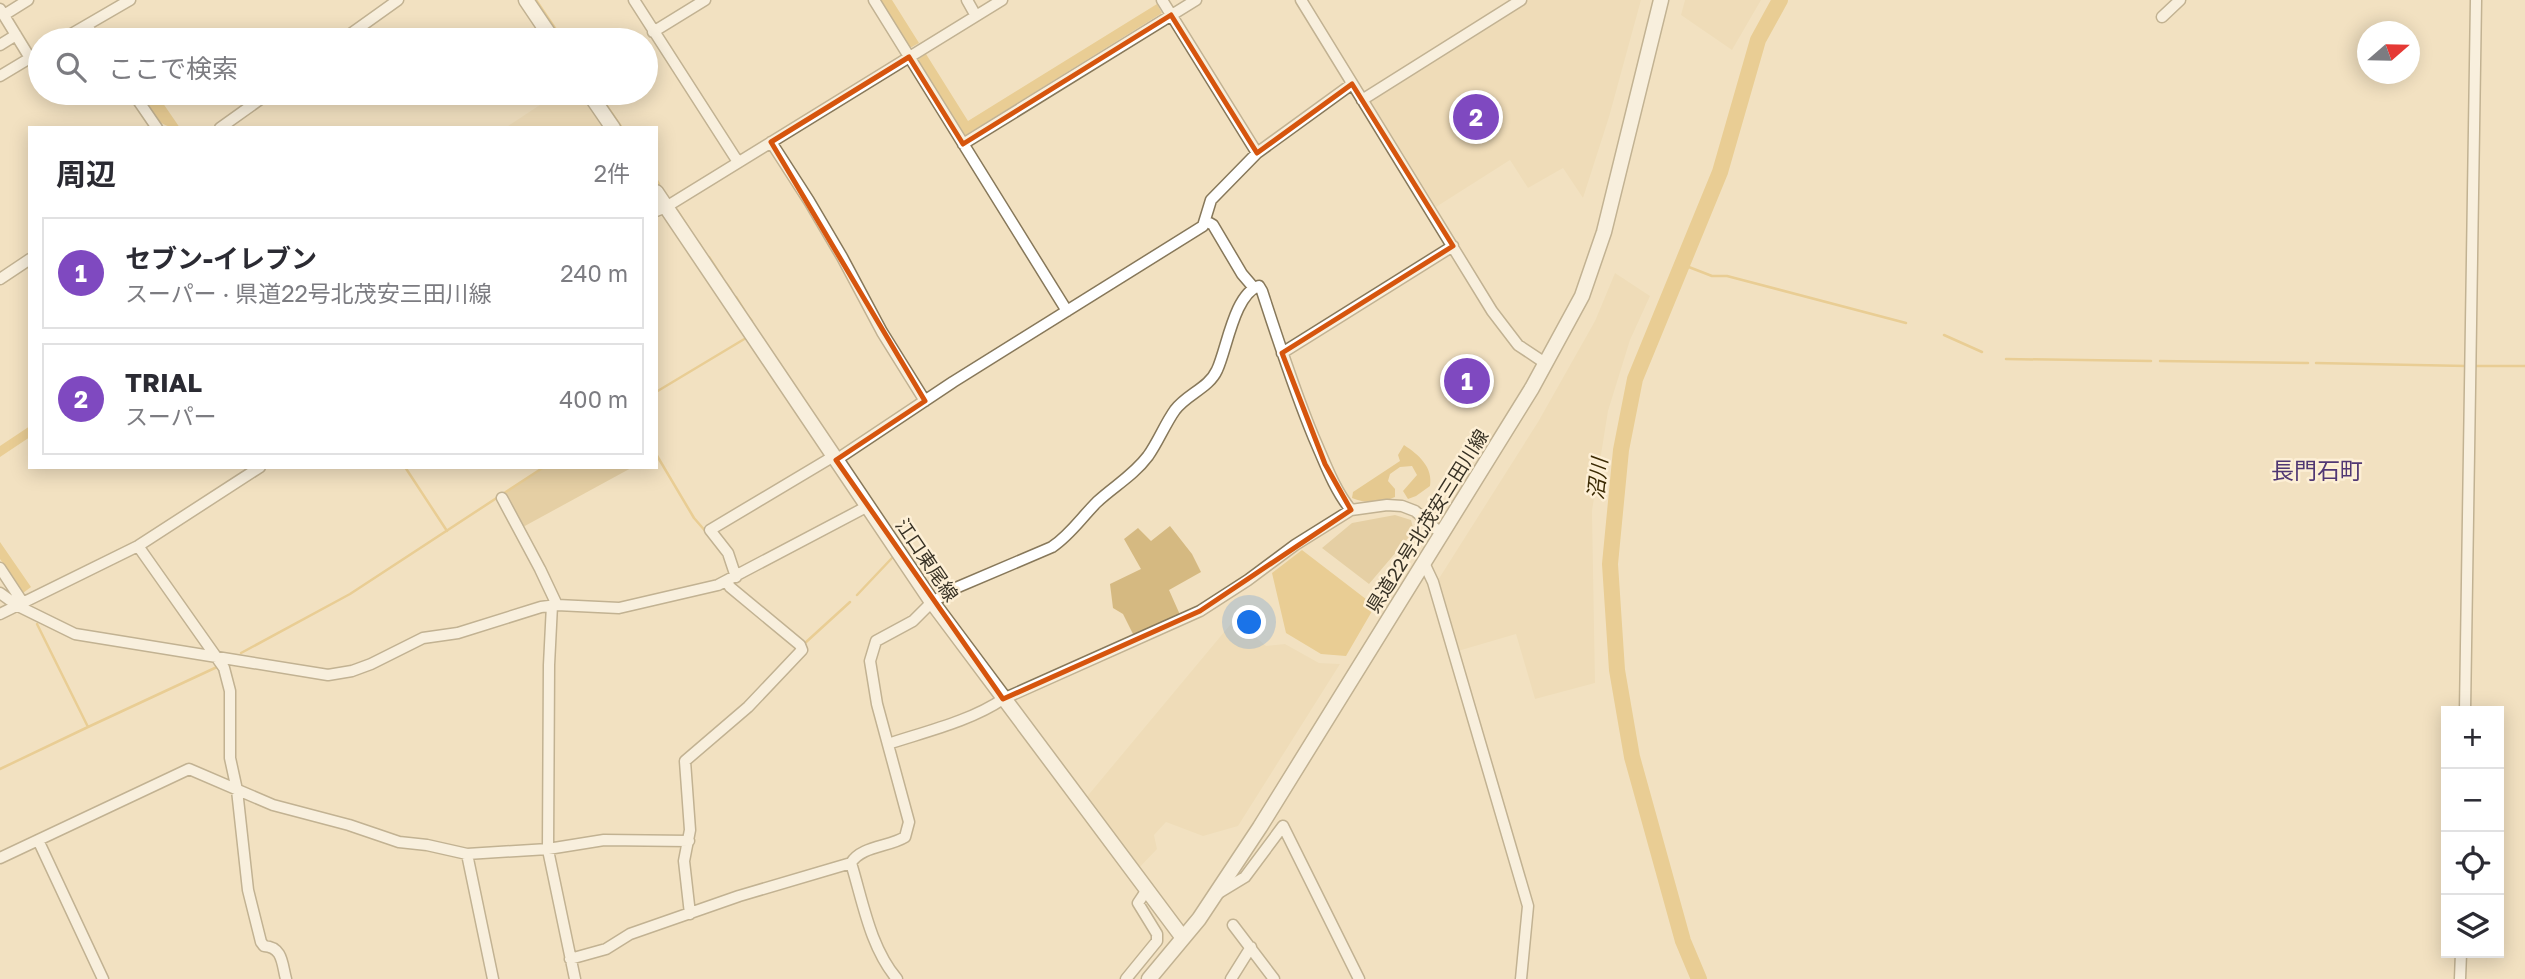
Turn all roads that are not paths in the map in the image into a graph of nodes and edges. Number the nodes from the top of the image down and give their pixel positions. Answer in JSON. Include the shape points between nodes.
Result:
{"nodes":[{"id":1,"x":28,"y":0,"type":"edge"},
{"id":2,"x":130,"y":0,"type":"edge"},
{"id":3,"x":398,"y":0,"type":"edge"},
{"id":4,"x":526,"y":0,"type":"edge"},
{"id":5,"x":634,"y":0,"type":"edge"},
{"id":6,"x":705,"y":0,"type":"edge"},
{"id":7,"x":874,"y":0,"type":"edge"},
{"id":8,"x":967,"y":0,"type":"edge"},
{"id":9,"x":1002,"y":0,"type":"edge"},
{"id":10,"x":1162,"y":0,"type":"edge"},
{"id":11,"x":1196,"y":0,"type":"edge"},
{"id":12,"x":1301,"y":0,"type":"edge"},
{"id":13,"x":1521,"y":0,"type":"edge"},
{"id":14,"x":1661,"y":0,"type":"edge"},
{"id":15,"x":2180,"y":0,"type":"edge"},
{"id":16,"x":2476,"y":0,"type":"edge"},
{"id":17,"x":2,"y":12,"type":"edge"},
{"id":18,"x":1171,"y":15,"type":"junction"},
{"id":19,"x":976,"y":16,"type":"junction"},
{"id":20,"x":2162,"y":17,"type":"dead end"},
{"id":21,"x":87,"y":26,"type":"joint"},
{"id":22,"x":83,"y":28,"type":"edge"},
{"id":23,"x":359,"y":28,"type":"edge"},
{"id":24,"x":545,"y":28,"type":"edge"},
{"id":25,"x":651,"y":28,"type":"edge"},
{"id":26,"x":658,"y":29,"type":"edge"},
{"id":27,"x":16,"y":35,"type":"junction"},
{"id":28,"x":658,"y":40,"type":"edge"},
{"id":29,"x":0,"y":45,"type":"edge"},
{"id":30,"x":28,"y":48,"type":"edge"},
{"id":31,"x":909,"y":57,"type":"junction"},
{"id":32,"x":28,"y":59,"type":"edge"},
{"id":33,"x":0,"y":76,"type":"edge"},
{"id":34,"x":1352,"y":84,"type":"junction"},
{"id":35,"x":1362,"y":100,"type":"junction"},
{"id":36,"x":141,"y":105,"type":"edge"},
{"id":37,"x":252,"y":105,"type":"edge"},
{"id":38,"x":597,"y":105,"type":"edge"},
{"id":39,"x":156,"y":126,"type":"edge"},
{"id":40,"x":223,"y":126,"type":"edge"},
{"id":41,"x":612,"y":126,"type":"edge"},
{"id":42,"x":771,"y":142,"type":"junction"},
{"id":43,"x":963,"y":144,"type":"junction"},
{"id":44,"x":1256,"y":153,"type":"junction"},
{"id":45,"x":738,"y":162,"type":"junction"},
{"id":46,"x":661,"y":209,"type":"edge"},
{"id":47,"x":1206,"y":221,"type":"junction"},
{"id":48,"x":1452,"y":246,"type":"junction"},
{"id":49,"x":28,"y":260,"type":"edge"},
{"id":50,"x":0,"y":279,"type":"edge"},
{"id":51,"x":1254,"y":288,"type":"junction"},
{"id":52,"x":1067,"y":311,"type":"junction"},
{"id":53,"x":1282,"y":353,"type":"junction"},
{"id":54,"x":1545,"y":363,"type":"junction"},
{"id":55,"x":925,"y":401,"type":"junction"},
{"id":56,"x":835,"y":458,"type":"junction"},
{"id":57,"x":257,"y":469,"type":"edge"},
{"id":58,"x":502,"y":498,"type":"dead end"},
{"id":59,"x":868,"y":506,"type":"junction"},
{"id":60,"x":1351,"y":510,"type":"junction"},
{"id":61,"x":1442,"y":534,"type":"junction"},
{"id":62,"x":138,"y":546,"type":"junction"},
{"id":63,"x":1424,"y":563,"type":"junction"},
{"id":64,"x":0,"y":568,"type":"edge"},
{"id":65,"x":732,"y":579,"type":"junction"},
{"id":66,"x":0,"y":593,"type":"edge"},
{"id":67,"x":932,"y":602,"type":"junction"},
{"id":68,"x":20,"y":604,"type":"junction"},
{"id":69,"x":555,"y":605,"type":"junction"},
{"id":70,"x":0,"y":614,"type":"edge"},
{"id":71,"x":218,"y":657,"type":"junction"},
{"id":72,"x":1003,"y":699,"type":"junction"},
{"id":73,"x":2465,"y":706,"type":"edge"},
{"id":74,"x":888,"y":744,"type":"junction"},
{"id":75,"x":237,"y":790,"type":"junction"},
{"id":76,"x":38,"y":840,"type":"junction"},
{"id":77,"x":689,"y":841,"type":"junction"},
{"id":78,"x":548,"y":849,"type":"junction"},
{"id":79,"x":467,"y":853,"type":"junction"},
{"id":80,"x":0,"y":858,"type":"edge"},
{"id":81,"x":851,"y":863,"type":"junction"},
{"id":82,"x":1146,"y":891,"type":"junction"},
{"id":83,"x":1214,"y":896,"type":"junction"},
{"id":84,"x":690,"y":914,"type":"junction"},
{"id":85,"x":1233,"y":925,"type":"dead end"},
{"id":86,"x":1183,"y":938,"type":"junction"},
{"id":87,"x":1251,"y":947,"type":"junction"},
{"id":88,"x":2461,"y":958,"type":"edge"},
{"id":89,"x":570,"y":959,"type":"junction"},
{"id":90,"x":1142,"y":973,"type":"edge"},
{"id":91,"x":103,"y":979,"type":"edge"},
{"id":92,"x":286,"y":979,"type":"edge"},
{"id":93,"x":493,"y":979,"type":"edge"},
{"id":94,"x":575,"y":979,"type":"edge"},
{"id":95,"x":897,"y":979,"type":"edge"},
{"id":96,"x":1126,"y":979,"type":"edge"},
{"id":97,"x":1231,"y":979,"type":"edge"},
{"id":98,"x":1274,"y":979,"type":"edge"},
{"id":99,"x":1359,"y":979,"type":"edge"},
{"id":100,"x":1521,"y":979,"type":"edge"},
{"id":101,"x":2460,"y":979,"type":"edge"}],
"edges":[{"from":1,"to":17,"type":"street"},
{"from":2,"to":21,"type":"street"},
{"from":3,"to":23,"type":"street"},
{"from":4,"to":24,"type":"main road"},
{"from":5,"to":25,"type":"street"},
{"from":6,"to":26,"type":"street"},
{"from":7,"to":31,"type":"street"},
{"from":8,"to":19,"type":"street"},
{"from":9,"to":19,"type":"street"},
{"from":10,"to":18,"type":"street"},
{"from":11,"to":18,"type":"street"},
{"from":12,"to":34,"type":"street"},
{"from":13,"to":35,"type":"street"},
{"from":14,"to":54,"type":"main road","name":"県道22号北茂安三田川線","via":[[1604,232],[1582,296]]},
{"from":15,"to":20,"type":"street"},
{"from":16,"to":73,"type":"street"},
{"from":17,"to":27,"type":"street"},
{"from":18,"to":43,"type":"street"},
{"from":18,"to":44,"type":"street"},
{"from":19,"to":31,"type":"street"},
{"from":21,"to":22,"type":"street"},
{"from":27,"to":29,"type":"street"},
{"from":27,"to":30,"type":"street"},
{"from":28,"to":45,"type":"street"},
{"from":31,"to":42,"type":"street"},
{"from":31,"to":43,"type":"street"},
{"from":32,"to":33,"type":"street"},
{"from":34,"to":35,"type":"street"},
{"from":34,"to":44,"type":"street"},
{"from":35,"to":48,"type":"street"},
{"from":36,"to":39,"type":"street"},
{"from":37,"to":40,"type":"street"},
{"from":38,"to":41,"type":"main road"},
{"from":42,"to":45,"type":"street"},
{"from":42,"to":55,"type":"street"},
{"from":43,"to":52,"type":"street"},
{"from":44,"to":47,"type":"street","via":[[1211,200]]},
{"from":45,"to":46,"type":"street"},
{"from":46,"to":56,"type":"main road","name":"江口東尾線"},
{"from":47,"to":51,"type":"street"},
{"from":47,"to":52,"type":"street"},
{"from":48,"to":53,"type":"street"},
{"from":48,"to":54,"type":"street","via":[[1518,345]]},
{"from":49,"to":50,"type":"street"},
{"from":51,"to":53,"type":"street","via":[[1259,286],[1262,291]]},
{"from":51,"to":67,"type":"street","via":[[1240,306],[1216,372],[1175,411],[1129,478],[1097,502],[1065,539]]},
{"from":52,"to":55,"type":"street"},
{"from":53,"to":60,"type":"street","via":[[1325,464]]},
{"from":54,"to":61,"type":"main road","name":"県道22号北茂安三田川線"},
{"from":55,"to":56,"type":"street"},
{"from":56,"to":59,"type":"main road","name":"江口東尾線"},
{"from":56,"to":65,"type":"street","via":[[710,530],[728,553]]},
{"from":57,"to":62,"type":"street"},
{"from":58,"to":69,"type":"street"},
{"from":59,"to":65,"type":"street"},
{"from":59,"to":67,"type":"main road","name":"江口東尾線"},
{"from":60,"to":61,"type":"street","via":[[1402,506]]},
{"from":60,"to":72,"type":"street","via":[[1200,611]]},
{"from":61,"to":63,"type":"main road","name":"県道22号北茂安三田川線"},
{"from":62,"to":68,"type":"street"},
{"from":62,"to":71,"type":"street"},
{"from":63,"to":83,"type":"main road","name":"県道22号北茂安三田川線"},
{"from":63,"to":100,"type":"street","via":[[1528,906]]},
{"from":64,"to":68,"type":"street"},
{"from":65,"to":69,"type":"street","via":[[619,608]]},
{"from":65,"to":77,"type":"street","via":[[730,587],[802,650],[685,761]]},
{"from":66,"to":68,"type":"street"},
{"from":67,"to":72,"type":"main road","name":"江口東尾線"},
{"from":67,"to":74,"type":"street","via":[[913,621],[876,641],[872,649],[877,704]]},
{"from":68,"to":70,"type":"street"},
{"from":68,"to":71,"type":"street","via":[[75,634]]},
{"from":69,"to":71,"type":"street","via":[[423,638],[371,664],[328,676]]},
{"from":69,"to":78,"type":"street","via":[[549,665]]},
{"from":71,"to":75,"type":"street","via":[[230,691],[230,758]]},
{"from":72,"to":74,"type":"street"},
{"from":72,"to":82,"type":"main road","name":"江口東尾線"},
{"from":74,"to":81,"type":"street","via":[[909,822],[907,832],[900,841],[861,853]]},
{"from":75,"to":76,"type":"street","via":[[190,769]]},
{"from":75,"to":79,"type":"street","via":[[399,842]]},
{"from":75,"to":92,"type":"street","via":[[256,928],[264,946],[278,950]]},
{"from":76,"to":80,"type":"street"},
{"from":76,"to":91,"type":"street"},
{"from":77,"to":78,"type":"street","via":[[604,840]]},
{"from":77,"to":84,"type":"street","via":[[684,861]]},
{"from":78,"to":79,"type":"street"},
{"from":78,"to":89,"type":"street"},
{"from":79,"to":93,"type":"street"},
{"from":81,"to":84,"type":"street"},
{"from":81,"to":95,"type":"street","via":[[879,952]]},
{"from":82,"to":86,"type":"main road","name":"江口東尾線"},
{"from":82,"to":90,"type":"street","via":[[1138,903],[1158,937]]},
{"from":83,"to":86,"type":"main road","name":"県道22号北茂安三田川線"},
{"from":83,"to":99,"type":"street","via":[[1245,877],[1283,826]]},
{"from":84,"to":89,"type":"street"},
{"from":85,"to":87,"type":"street"},
{"from":86,"to":90,"type":"main road","name":"県道22号北茂安三田川線"},
{"from":87,"to":97,"type":"street"},
{"from":87,"to":98,"type":"street"},
{"from":88,"to":101,"type":"street"},
{"from":89,"to":94,"type":"street"},
{"from":90,"to":96,"type":"street"}]}
